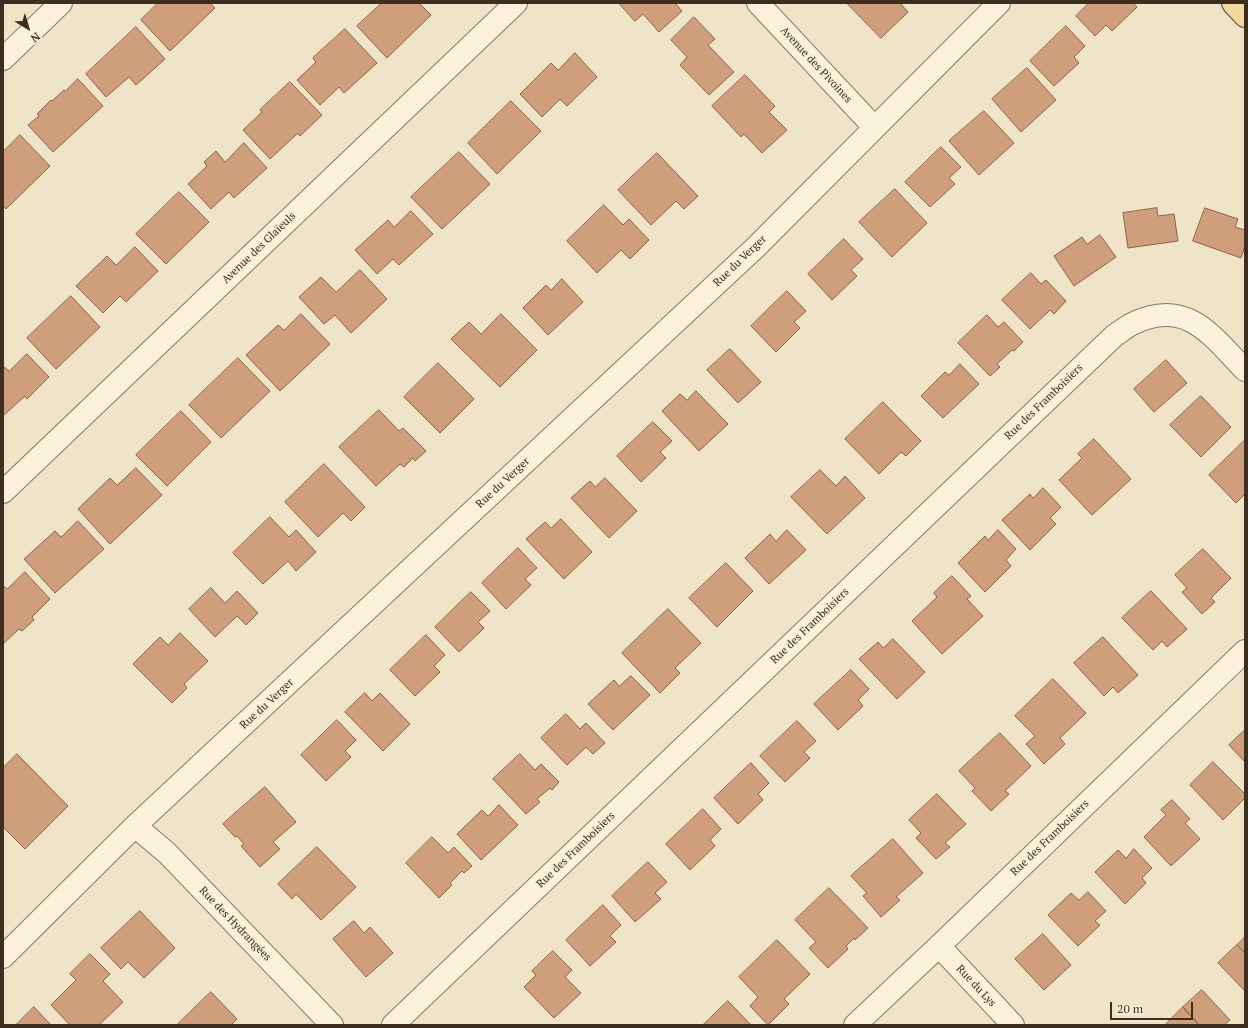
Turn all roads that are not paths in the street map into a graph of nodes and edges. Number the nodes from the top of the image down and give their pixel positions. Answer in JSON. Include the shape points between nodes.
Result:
{"nodes":[{"id":1,"x":61,"y":3,"type":"edge"},
{"id":2,"x":516,"y":3,"type":"edge"},
{"id":3,"x":758,"y":3,"type":"edge"},
{"id":4,"x":999,"y":3,"type":"edge"},
{"id":5,"x":1233,"y":3,"type":"edge"},
{"id":6,"x":1245,"y":16,"type":"edge"},
{"id":7,"x":3,"y":59,"type":"edge"},
{"id":8,"x":874,"y":127,"type":"junction"},
{"id":9,"x":1245,"y":370,"type":"edge"},
{"id":10,"x":3,"y":492,"type":"edge"},
{"id":11,"x":1245,"y":651,"type":"edge"},
{"id":12,"x":136,"y":826,"type":"junction"},
{"id":13,"x":939,"y":946,"type":"junction"},
{"id":14,"x":3,"y":957,"type":"edge"},
{"id":15,"x":332,"y":1025,"type":"edge"},
{"id":16,"x":393,"y":1025,"type":"edge"},
{"id":17,"x":855,"y":1025,"type":"edge"},
{"id":18,"x":1013,"y":1025,"type":"edge"}],
"edges":[{"from":1,"to":7,"type":"street"},
{"from":2,"to":10,"type":"street","name":"Avenue des Glaïeuls"},
{"from":3,"to":8,"type":"street","name":"Avenue des Pivoines"},
{"from":4,"to":8,"type":"street","name":"Rue du Verger"},
{"from":5,"to":6,"type":"main road"},
{"from":8,"to":12,"type":"street","name":"Rue du Verger","via":[[750,252]]},
{"from":9,"to":16,"type":"street","name":"Rue des Framboisiers","via":[[1204,329],[1186,318],[1166,314],[1154,316],[1132,324],[1114,336]]},
{"from":11,"to":13,"type":"street","name":"Rue des Framboisiers"},
{"from":12,"to":14,"type":"street","name":"Rue du Verger"},
{"from":12,"to":15,"type":"street","name":"Rue des Hydrangées","via":[[167,853]]},
{"from":13,"to":17,"type":"street","name":"Rue des Framboisiers"},
{"from":13,"to":18,"type":"street","name":"Rue du Lys"}]}
